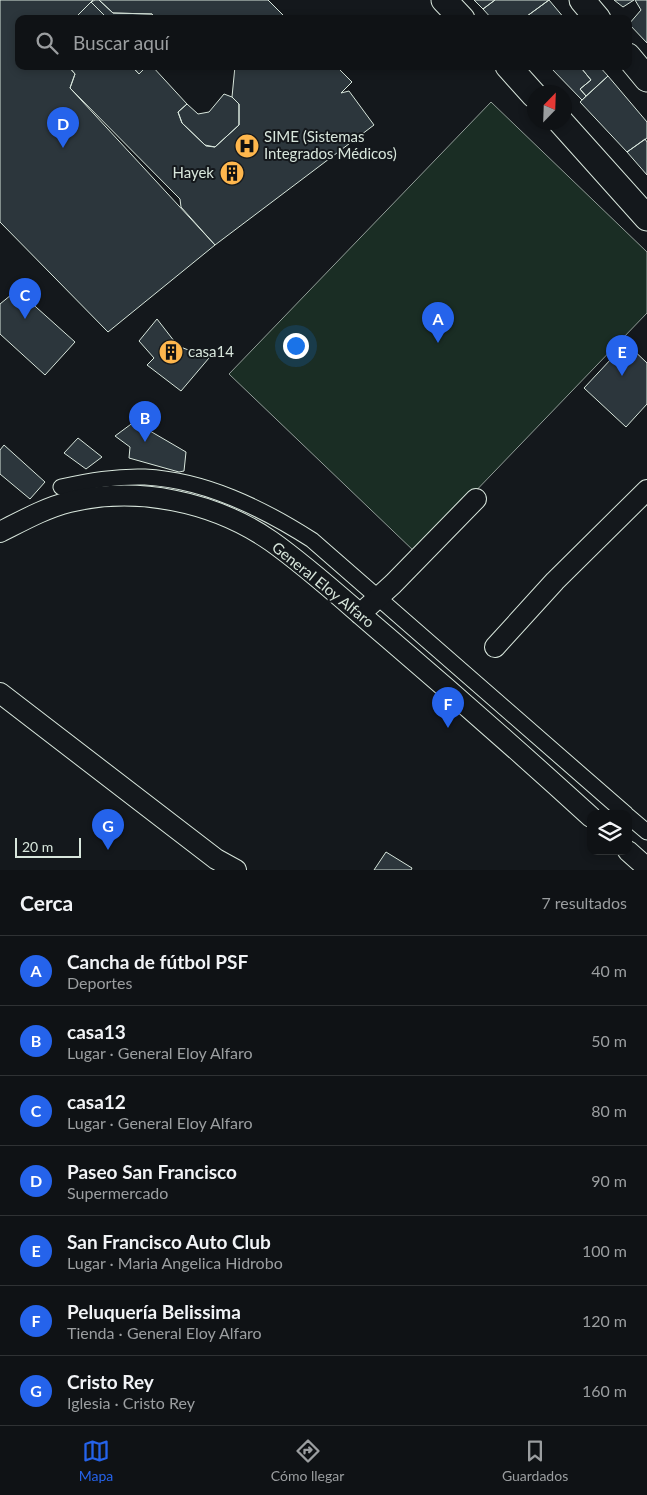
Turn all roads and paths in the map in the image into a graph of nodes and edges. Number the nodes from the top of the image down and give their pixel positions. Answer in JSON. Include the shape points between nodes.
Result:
{"nodes":[{"id":1,"x":444,"y":0,"type":"edge"},
{"id":2,"x":582,"y":0,"type":"edge"},
{"id":3,"x":458,"y":15,"type":"edge"},
{"id":4,"x":595,"y":15,"type":"edge"},
{"id":5,"x":632,"y":61,"type":"edge"},
{"id":6,"x":512,"y":70,"type":"edge"},
{"id":7,"x":647,"y":79,"type":"edge"},
{"id":8,"x":527,"y":87,"type":"edge"},
{"id":9,"x":568,"y":130,"type":"edge"},
{"id":10,"x":647,"y":218,"type":"edge"},
{"id":11,"x":61,"y":487,"type":"dead end"},
{"id":12,"x":647,"y":490,"type":"edge"},
{"id":13,"x":476,"y":499,"type":"dead end"},
{"id":14,"x":0,"y":532,"type":"edge"},
{"id":15,"x":378,"y":597,"type":"junction"},
{"id":16,"x":360,"y":614,"type":"junction"},
{"id":17,"x":495,"y":647,"type":"dead end"},
{"id":18,"x":0,"y":693,"type":"edge"},
{"id":19,"x":621,"y":810,"type":"edge"},
{"id":20,"x":587,"y":813,"type":"edge"},
{"id":21,"x":632,"y":819,"type":"edge"},
{"id":22,"x":647,"y":832,"type":"edge"},
{"id":23,"x":632,"y":855,"type":"edge"},
{"id":24,"x":647,"y":868,"type":"edge"},
{"id":25,"x":236,"y":870,"type":"edge"}],
"edges":[{"from":1,"to":3,"type":"street"},
{"from":2,"to":4,"type":"street"},
{"from":5,"to":7,"type":"street"},
{"from":6,"to":8,"type":"street"},
{"from":9,"to":10,"type":"street"},
{"from":11,"to":15,"type":"street","via":[[101,479],[146,477],[191,485],[237,499],[273,515],[312,540]]},
{"from":12,"to":17,"type":"street","via":[[555,580]]},
{"from":13,"to":15,"type":"street"},
{"from":14,"to":16,"type":"street","name":"General Eloy Alfaro","via":[[67,502],[100,496],[134,495],[170,500],[203,508],[270,541]]},
{"from":15,"to":16,"type":"street"},
{"from":15,"to":19,"type":"street"},
{"from":16,"to":20,"type":"street","name":"General Eloy Alfaro","via":[[482,717]]},
{"from":18,"to":25,"type":"street"},
{"from":21,"to":22,"type":"street"},
{"from":23,"to":24,"type":"street"}]}
